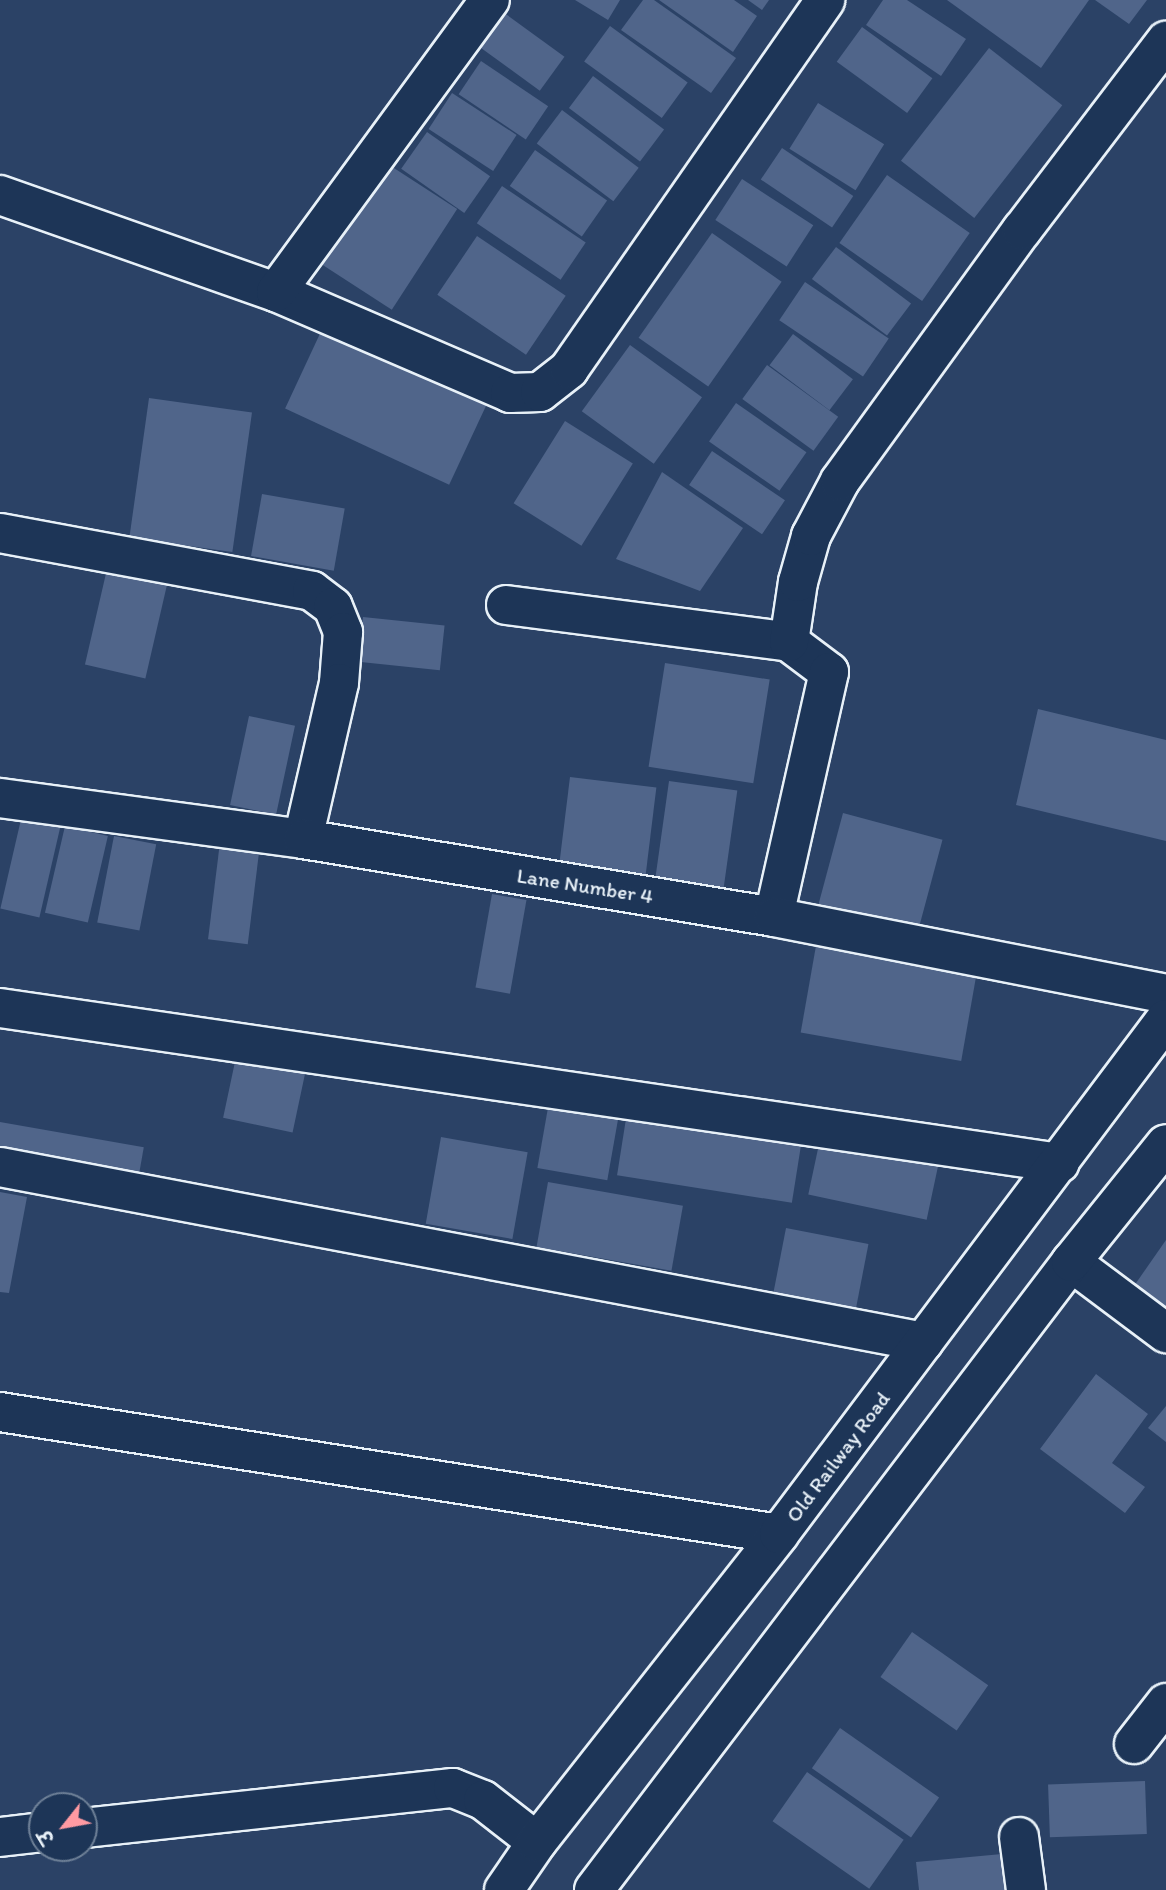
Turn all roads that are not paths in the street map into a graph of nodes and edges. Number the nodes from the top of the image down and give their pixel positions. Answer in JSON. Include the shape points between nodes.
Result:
{"nodes":[{"id":1,"x":490,"y":0,"type":"edge"},
{"id":2,"x":825,"y":0,"type":"edge"},
{"id":3,"x":1166,"y":41,"type":"edge"},
{"id":4,"x":0,"y":195,"type":"edge"},
{"id":5,"x":276,"y":292,"type":"junction"},
{"id":6,"x":0,"y":533,"type":"edge"},
{"id":7,"x":506,"y":605,"type":"dead end"},
{"id":8,"x":789,"y":642,"type":"junction"},
{"id":9,"x":0,"y":798,"type":"edge"},
{"id":10,"x":303,"y":839,"type":"junction"},
{"id":11,"x":774,"y":918,"type":"junction"},
{"id":12,"x":1166,"y":994,"type":"edge"},
{"id":13,"x":0,"y":1008,"type":"edge"},
{"id":14,"x":1166,"y":1019,"type":"edge"},
{"id":15,"x":1166,"y":1144,"type":"edge"},
{"id":16,"x":1060,"y":1163,"type":"junction"},
{"id":17,"x":0,"y":1167,"type":"edge"},
{"id":18,"x":1071,"y":1262,"type":"junction"},
{"id":19,"x":1166,"y":1333,"type":"edge"},
{"id":20,"x":925,"y":1342,"type":"junction"},
{"id":21,"x":0,"y":1412,"type":"edge"},
{"id":22,"x":779,"y":1534,"type":"junction"},
{"id":23,"x":1166,"y":1703,"type":"edge"},
{"id":24,"x":1134,"y":1744,"type":"dead end"},
{"id":25,"x":98,"y":1826,"type":"edge"},
{"id":26,"x":28,"y":1834,"type":"edge"},
{"id":27,"x":0,"y":1837,"type":"edge"},
{"id":28,"x":1019,"y":1837,"type":"dead end"},
{"id":29,"x":537,"y":1842,"type":"junction"},
{"id":30,"x":504,"y":1890,"type":"edge"},
{"id":31,"x":594,"y":1890,"type":"edge"},
{"id":32,"x":1026,"y":1890,"type":"edge"}],
"edges":[{"from":1,"to":5,"type":"street"},
{"from":2,"to":5,"type":"street","via":[[569,369],[540,392],[510,393]]},
{"from":3,"to":8,"type":"street","via":[[1021,230],[840,481],[811,536]]},
{"from":4,"to":5,"type":"street"},
{"from":6,"to":10,"type":"street","via":[[312,591],[333,607],[343,632],[339,683]]},
{"from":7,"to":8,"type":"street"},
{"from":8,"to":11,"type":"street","via":[[828,672]]},
{"from":9,"to":10,"type":"street","name":"Lane Number 4"},
{"from":10,"to":11,"type":"street","name":"Lane Number 4"},
{"from":11,"to":12,"type":"street","name":"Lane Number 4"},
{"from":13,"to":16,"type":"street"},
{"from":14,"to":16,"type":"street","name":"Old Railway Road"},
{"from":15,"to":18,"type":"street"},
{"from":16,"to":20,"type":"street","name":"Old Railway Road"},
{"from":17,"to":20,"type":"street"},
{"from":18,"to":19,"type":"street"},
{"from":18,"to":31,"type":"street"},
{"from":20,"to":22,"type":"street","name":"Old Railway Road"},
{"from":21,"to":22,"type":"street"},
{"from":22,"to":29,"type":"street","name":"Old Railway Road"},
{"from":23,"to":24,"type":"street"},
{"from":25,"to":29,"type":"street","via":[[453,1788],[484,1800]]},
{"from":26,"to":27,"type":"street"},
{"from":28,"to":32,"type":"street"},
{"from":29,"to":30,"type":"street","name":"Old Railway Road"}]}
